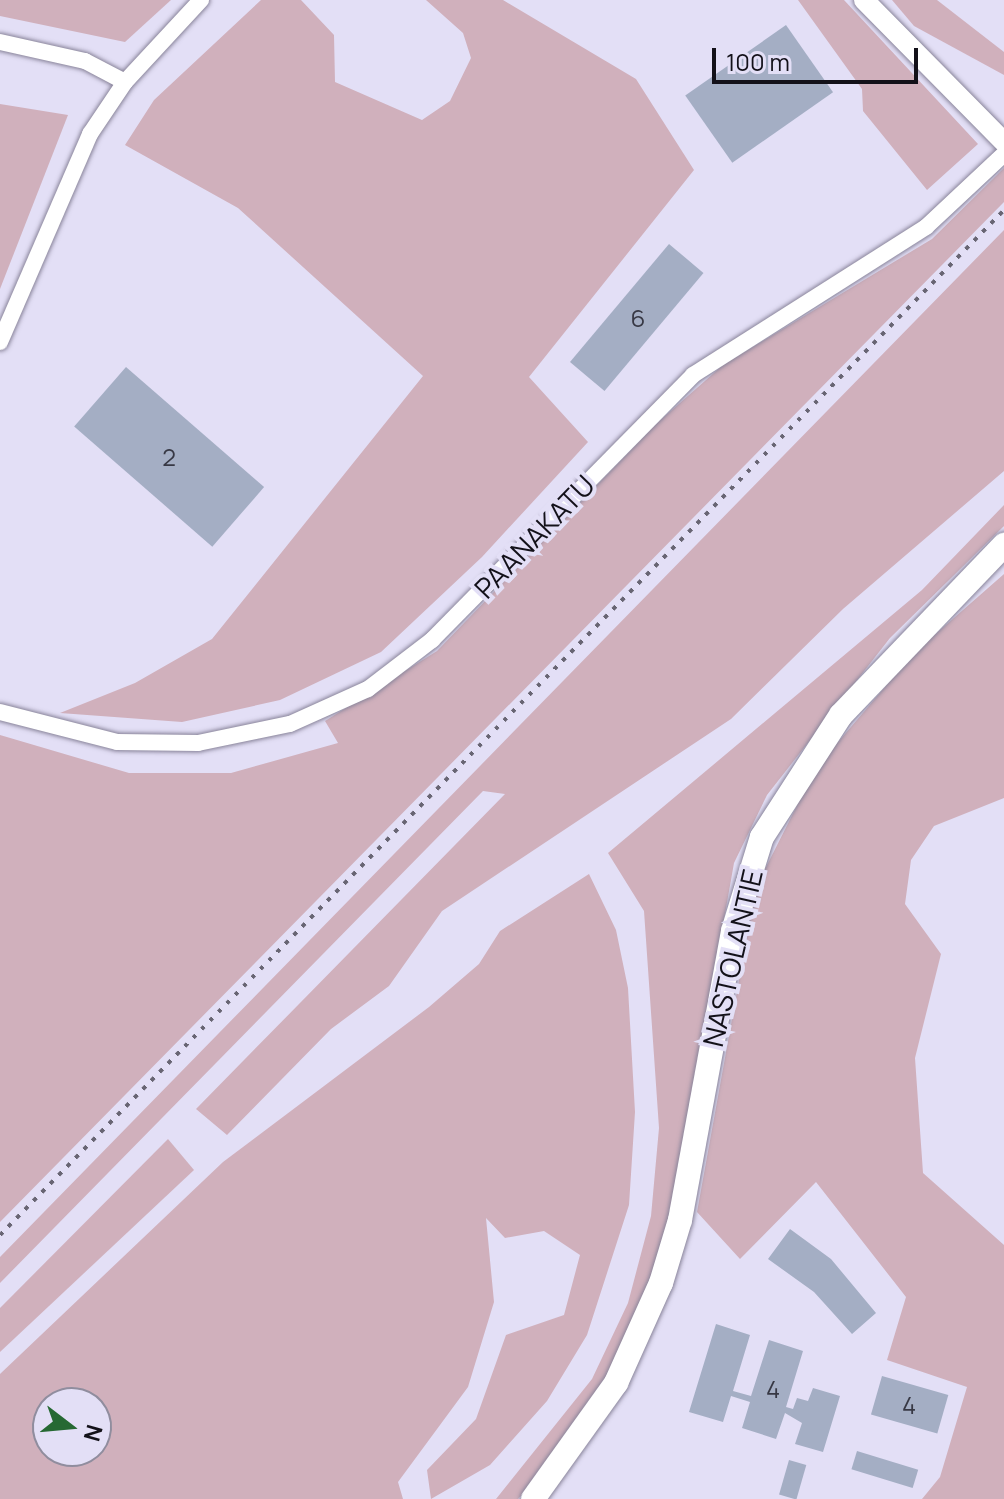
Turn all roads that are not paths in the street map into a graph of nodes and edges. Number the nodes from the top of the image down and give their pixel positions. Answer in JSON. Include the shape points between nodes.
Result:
{"nodes":[{"id":1,"x":201,"y":0,"type":"edge"},
{"id":2,"x":864,"y":0,"type":"edge"},
{"id":3,"x":0,"y":42,"type":"edge"},
{"id":4,"x":125,"y":82,"type":"junction"},
{"id":5,"x":1004,"y":142,"type":"edge"},
{"id":6,"x":1004,"y":154,"type":"edge"},
{"id":7,"x":0,"y":342,"type":"edge"},
{"id":8,"x":1004,"y":545,"type":"edge"},
{"id":9,"x":0,"y":712,"type":"edge"},
{"id":10,"x":533,"y":1499,"type":"edge"}],
"edges":[{"from":1,"to":4,"type":"street"},
{"from":2,"to":5,"type":"street"},
{"from":3,"to":4,"type":"street","via":[[85,61]]},
{"from":4,"to":7,"type":"street","via":[[66,178]]},
{"from":6,"to":9,"type":"street","name":"PAANAKATU","via":[[926,227],[693,375],[432,640],[342,703],[262,731],[161,745],[74,735]]},
{"from":8,"to":10,"type":"main road","name":"NASTOLANTIE","via":[[841,715],[762,837],[733,931],[680,1220],[642,1336],[590,1425]]}]}
